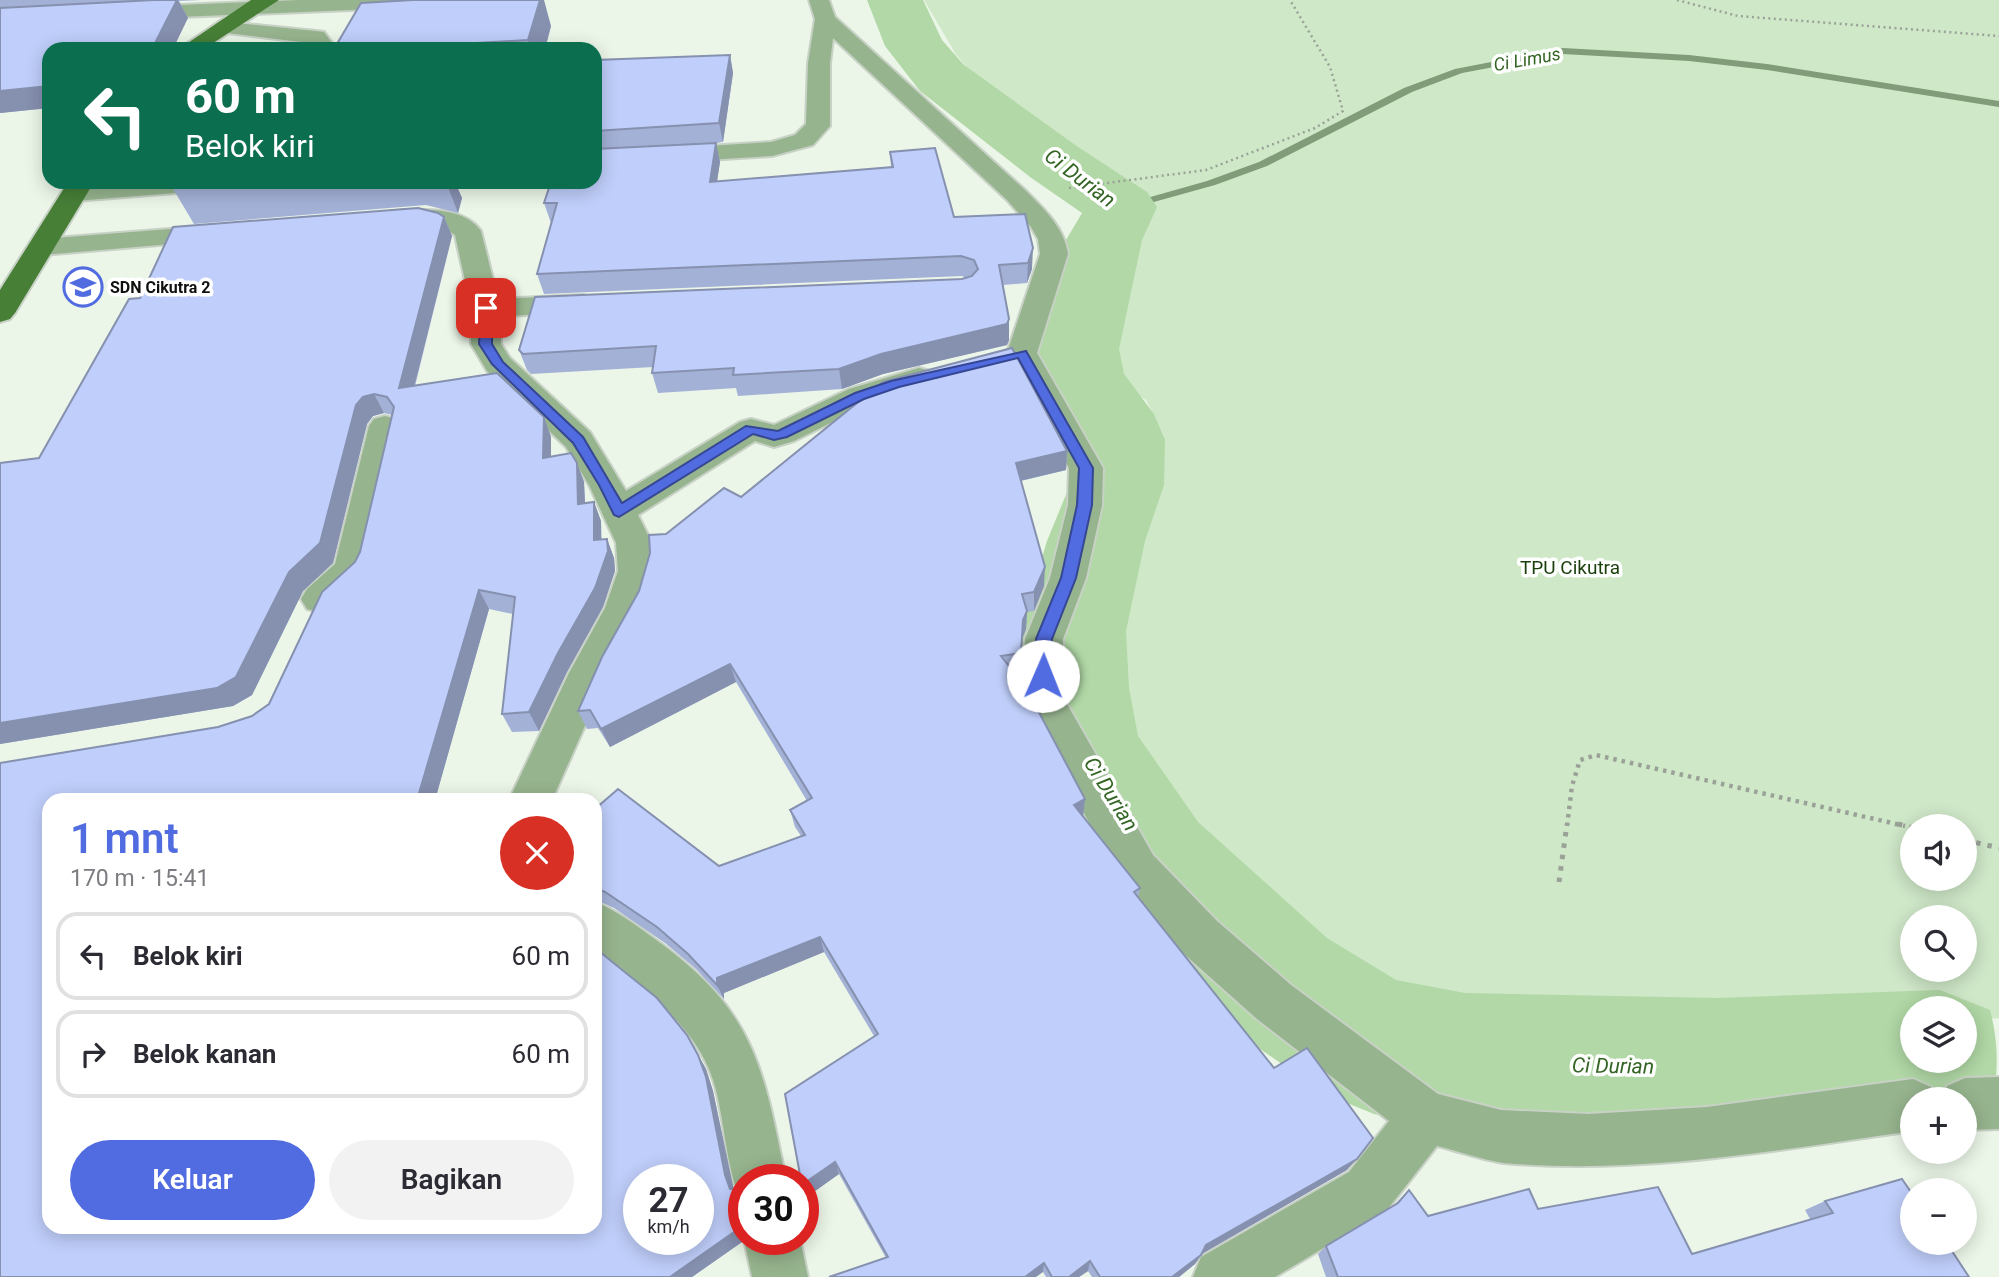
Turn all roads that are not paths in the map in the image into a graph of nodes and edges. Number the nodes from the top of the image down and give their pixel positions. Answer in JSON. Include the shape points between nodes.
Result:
{"nodes":[{"id":1,"x":447,"y":0,"type":"edge"},
{"id":2,"x":261,"y":3,"type":"edge"},
{"id":3,"x":822,"y":9,"type":"edge"},
{"id":4,"x":115,"y":14,"type":"edge"},
{"id":5,"x":221,"y":28,"type":"junction"},
{"id":6,"x":200,"y":42,"type":"edge"},
{"id":7,"x":320,"y":42,"type":"edge"},
{"id":8,"x":602,"y":160,"type":"edge"},
{"id":9,"x":77,"y":189,"type":"edge"},
{"id":10,"x":371,"y":221,"type":"edge"},
{"id":11,"x":247,"y":230,"type":"edge"},
{"id":12,"x":42,"y":247,"type":"junction"},
{"id":13,"x":609,"y":303,"type":"edge"},
{"id":14,"x":486,"y":308,"type":"junction"},
{"id":15,"x":0,"y":313,"type":"edge"},
{"id":16,"x":946,"y":372,"type":"edge"},
{"id":17,"x":385,"y":426,"type":"dead end"},
{"id":18,"x":619,"y":512,"type":"junction"},
{"id":19,"x":307,"y":626,"type":"edge"},
{"id":20,"x":533,"y":793,"type":"edge"},
{"id":21,"x":602,"y":929,"type":"edge"},
{"id":22,"x":1999,"y":1103,"type":"edge"},
{"id":23,"x":1977,"y":1104,"type":"edge"},
{"id":24,"x":1900,"y":1107,"type":"edge"},
{"id":25,"x":1426,"y":1116,"type":"junction"},
{"id":26,"x":756,"y":1164,"type":"edge"},
{"id":27,"x":775,"y":1255,"type":"edge"},
{"id":28,"x":780,"y":1277,"type":"edge"},
{"id":29,"x":1220,"y":1277,"type":"edge"}],
"edges":[{"from":1,"to":2,"type":"street"},
{"from":2,"to":4,"type":"street"},
{"from":2,"to":5,"type":"main road"},
{"from":3,"to":8,"type":"street","via":[[818,126],[804,140],[772,149]]},
{"from":3,"to":25,"type":"street","via":[[1016,195],[1052,239],[1055,254],[1009,357],[1086,468],[1084,505],[1068,578],[1044,639],[1043,676],[1047,705],[1137,870],[1200,937],[1273,1002]]},
{"from":5,"to":6,"type":"main road"},
{"from":5,"to":7,"type":"street","via":[[316,37]]},
{"from":9,"to":12,"type":"main road"},
{"from":10,"to":14,"type":"street","via":[[426,216],[463,226],[470,236]]},
{"from":11,"to":12,"type":"street"},
{"from":12,"to":15,"type":"main road"},
{"from":13,"to":14,"type":"street"},
{"from":14,"to":18,"type":"street","via":[[486,344],[498,364],[578,440]]},
{"from":16,"to":18,"type":"street","via":[[860,396],[782,434],[751,429]]},
{"from":17,"to":19,"type":"street","via":[[352,570],[318,602]]},
{"from":18,"to":20,"type":"street","via":[[634,543],[636,571],[624,609]]},
{"from":21,"to":26,"type":"street","via":[[679,987],[717,1033],[734,1065]]},
{"from":22,"to":23,"type":"street"},
{"from":24,"to":25,"type":"street","via":[[1707,1133],[1588,1140],[1501,1136]]},
{"from":25,"to":29,"type":"street","via":[[1368,1191]]},
{"from":27,"to":28,"type":"street"}]}
